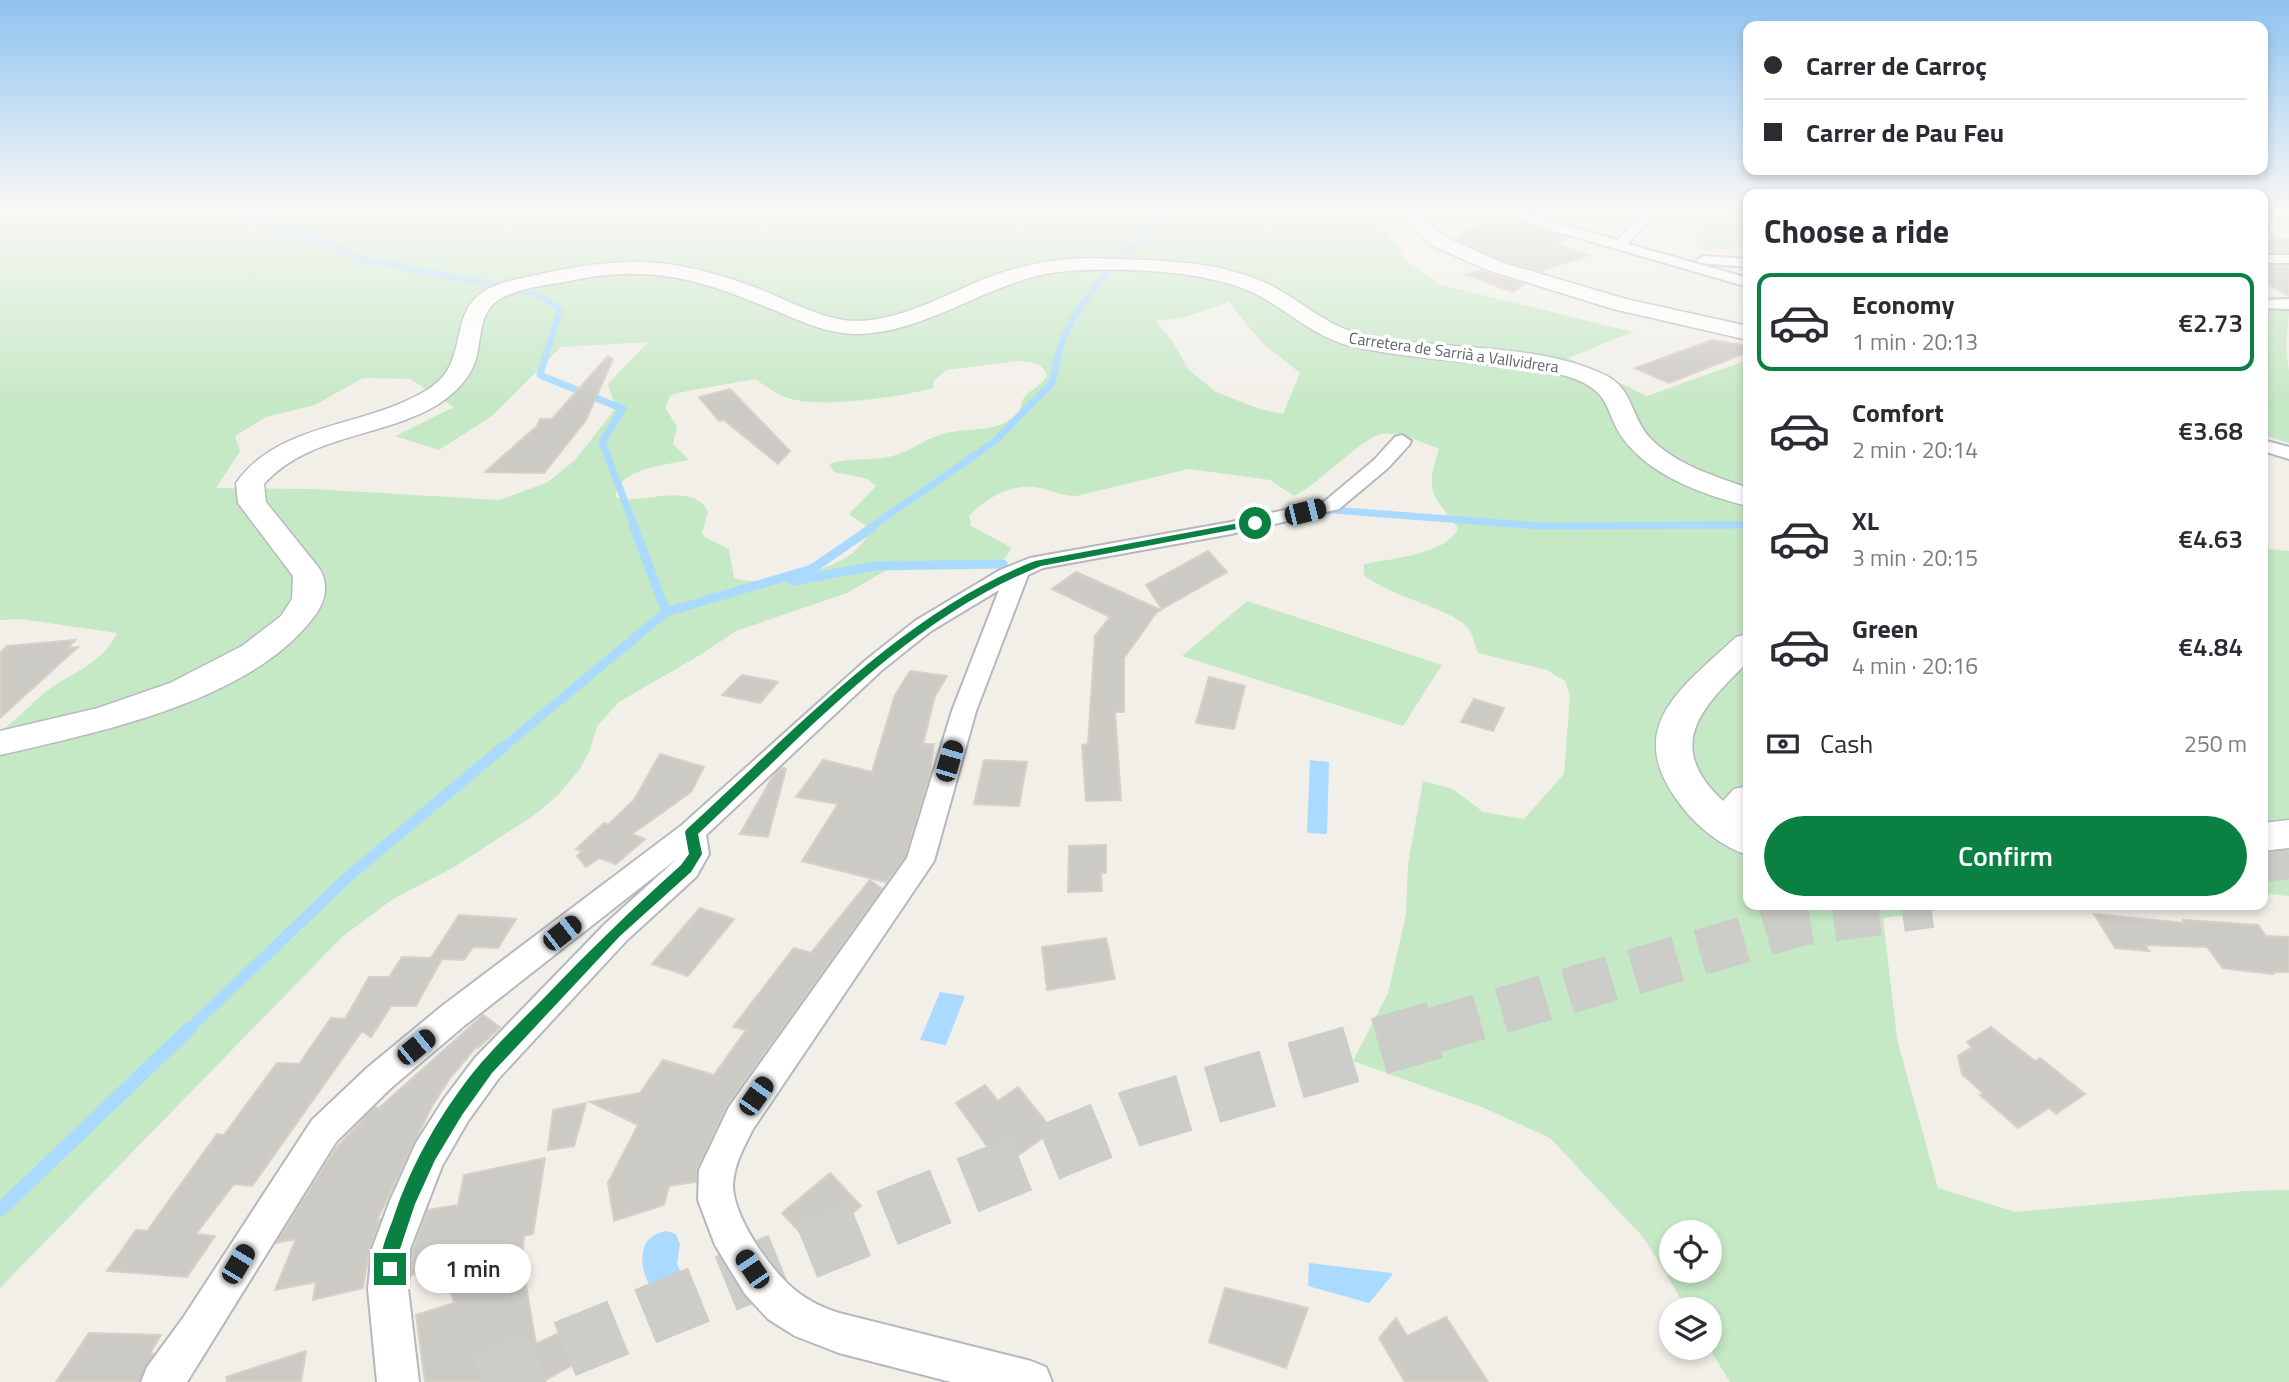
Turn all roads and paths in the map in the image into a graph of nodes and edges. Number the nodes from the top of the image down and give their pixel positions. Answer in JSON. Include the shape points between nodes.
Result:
{"nodes":[{"id":1,"x":559,"y":277,"type":"edge"},
{"id":2,"x":699,"y":277,"type":"edge"},
{"id":3,"x":1005,"y":277,"type":"edge"},
{"id":4,"x":1226,"y":277,"type":"edge"},
{"id":5,"x":1532,"y":277,"type":"edge"},
{"id":6,"x":2268,"y":304,"type":"edge"},
{"id":7,"x":2289,"y":304,"type":"edge"},
{"id":8,"x":1743,"y":332,"type":"edge"},
{"id":9,"x":1402,"y":441,"type":"dead end"},
{"id":10,"x":2268,"y":447,"type":"edge"},
{"id":11,"x":2289,"y":453,"type":"edge"},
{"id":12,"x":1743,"y":496,"type":"edge"},
{"id":13,"x":1020,"y":570,"type":"junction"},
{"id":14,"x":1743,"y":650,"type":"edge"},
{"id":15,"x":0,"y":743,"type":"edge"},
{"id":16,"x":1739,"y":820,"type":"edge"},
{"id":17,"x":692,"y":832,"type":"junction"},
{"id":18,"x":2289,"y":834,"type":"edge"},
{"id":19,"x":2268,"y":836,"type":"edge"},
{"id":20,"x":162,"y":1382,"type":"edge"},
{"id":21,"x":398,"y":1382,"type":"edge"},
{"id":22,"x":1031,"y":1382,"type":"edge"}],
"edges":[{"from":1,"to":15,"type":"main road","name":"Carretera de Sarrià a Vallvidrera","via":[[490,297],[479,306],[463,367],[445,389],[402,412],[282,454],[257,473],[250,483],[252,503],[308,575],[306,605],[293,622],[207,680],[143,707]]},
{"from":2,"to":3,"type":"main road","name":"Carretera de Sarrià a Vallvidrera","via":[[835,326],[858,328],[905,320]]},
{"from":4,"to":12,"type":"main road","name":"Carretera de Sarrià a Vallvidrera","via":[[1262,289],[1317,326],[1352,339],[1536,362],[1603,383],[1650,452]]},
{"from":5,"to":8,"type":"main road","via":[[1621,304]]},
{"from":6,"to":7,"type":"street"},
{"from":9,"to":13,"type":"street","via":[[1332,505]]},
{"from":10,"to":11,"type":"street"},
{"from":13,"to":17,"type":"street","via":[[923,626],[874,664]]},
{"from":13,"to":22,"type":"street","via":[[964,711],[920,860],[741,1118],[718,1164],[714,1188],[722,1225],[766,1290],[799,1317],[841,1334]]},
{"from":14,"to":16,"type":"main road","via":[[1688,704],[1672,738],[1673,761],[1697,799]]},
{"from":17,"to":20,"type":"street","via":[[453,1016],[324,1132]]},
{"from":17,"to":21,"type":"street","via":[[695,854],[686,869],[623,925],[486,1068],[429,1155],[391,1249],[388,1289]]},
{"from":18,"to":19,"type":"main road"}]}
